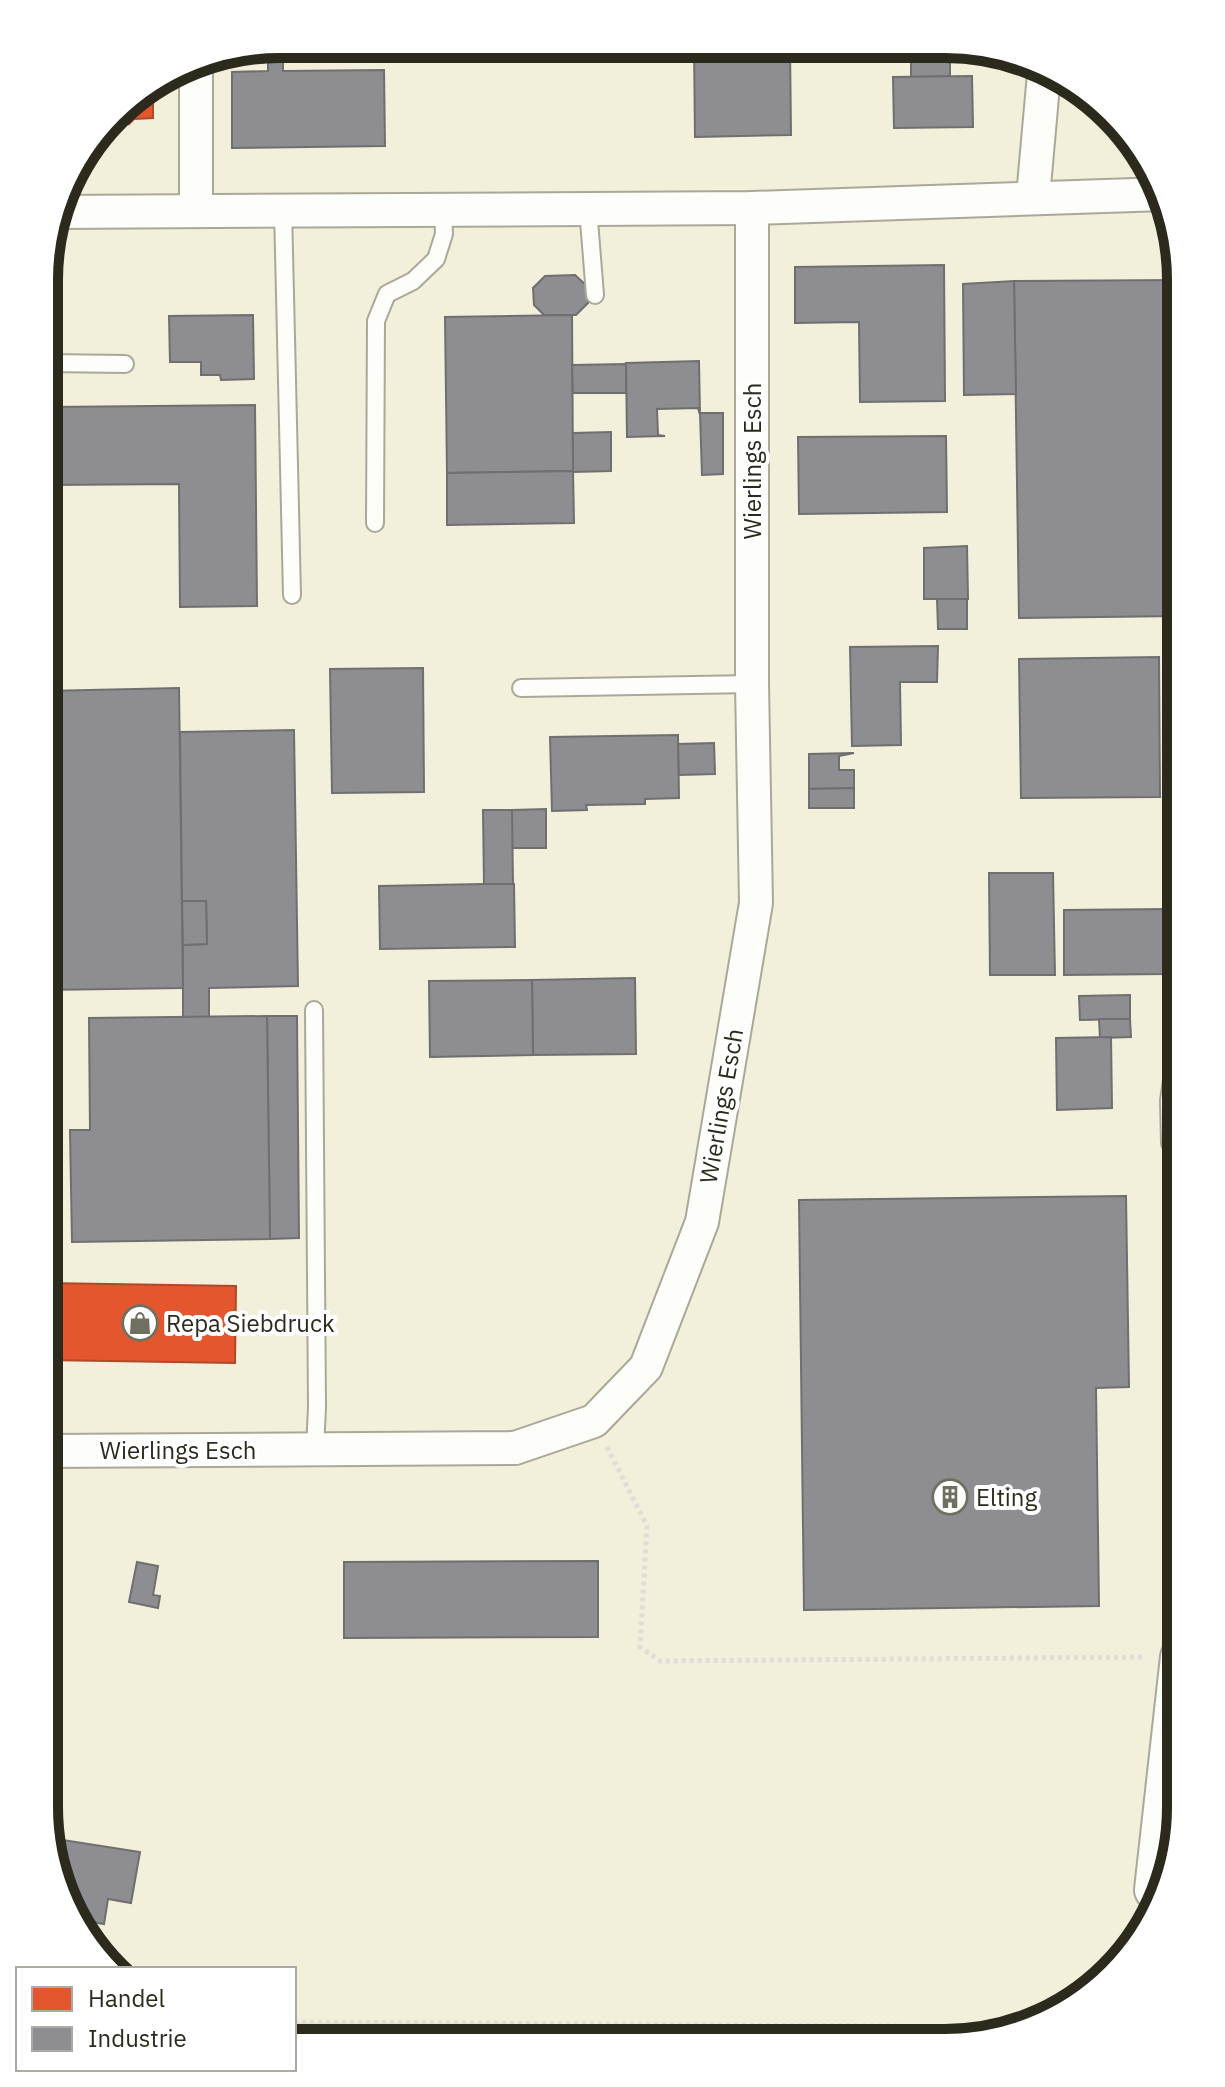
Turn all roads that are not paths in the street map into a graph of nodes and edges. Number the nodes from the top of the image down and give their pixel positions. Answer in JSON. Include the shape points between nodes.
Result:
{"nodes":[{"id":1,"x":196,"y":75,"type":"edge"},
{"id":2,"x":1043,"y":82,"type":"edge"},
{"id":3,"x":1150,"y":194,"type":"edge"},
{"id":4,"x":1033,"y":197,"type":"junction"},
{"id":5,"x":588,"y":208,"type":"junction"},
{"id":6,"x":752,"y":208,"type":"junction"},
{"id":7,"x":196,"y":209,"type":"junction"},
{"id":8,"x":283,"y":209,"type":"junction"},
{"id":9,"x":443,"y":209,"type":"junction"},
{"id":10,"x":69,"y":212,"type":"edge"},
{"id":11,"x":595,"y":295,"type":"dead end"},
{"id":12,"x":58,"y":363,"type":"edge"},
{"id":13,"x":125,"y":364,"type":"dead end"},
{"id":14,"x":375,"y":523,"type":"dead end"},
{"id":15,"x":292,"y":595,"type":"dead end"},
{"id":16,"x":752,"y":684,"type":"junction"},
{"id":17,"x":521,"y":688,"type":"dead end"},
{"id":18,"x":314,"y":1010,"type":"dead end"},
{"id":19,"x":315,"y":1449,"type":"junction"},
{"id":20,"x":58,"y":1451,"type":"edge"},
{"id":21,"x":1167,"y":1675,"type":"edge"},
{"id":22,"x":1156,"y":1875,"type":"edge"}],
"edges":[{"from":1,"to":7,"type":"street"},
{"from":2,"to":4,"type":"street"},
{"from":3,"to":4,"type":"street"},
{"from":4,"to":6,"type":"street"},
{"from":5,"to":6,"type":"street"},
{"from":5,"to":9,"type":"street"},
{"from":5,"to":11,"type":"lane"},
{"from":6,"to":16,"type":"street","name":"Wierlings Esch"},
{"from":7,"to":8,"type":"street"},
{"from":7,"to":10,"type":"street"},
{"from":8,"to":9,"type":"street"},
{"from":8,"to":15,"type":"lane"},
{"from":9,"to":14,"type":"lane","via":[[444,234],[436,259],[413,281],[387,294],[376,321]]},
{"from":12,"to":13,"type":"lane"},
{"from":16,"to":17,"type":"lane"},
{"from":16,"to":19,"type":"street","name":"Wierlings Esch","via":[[756,903],[702,1222],[646,1367],[594,1421],[515,1448]]},
{"from":18,"to":19,"type":"lane"},
{"from":19,"to":20,"type":"street","name":"Wierlings Esch"},
{"from":21,"to":22,"type":"street"}]}
